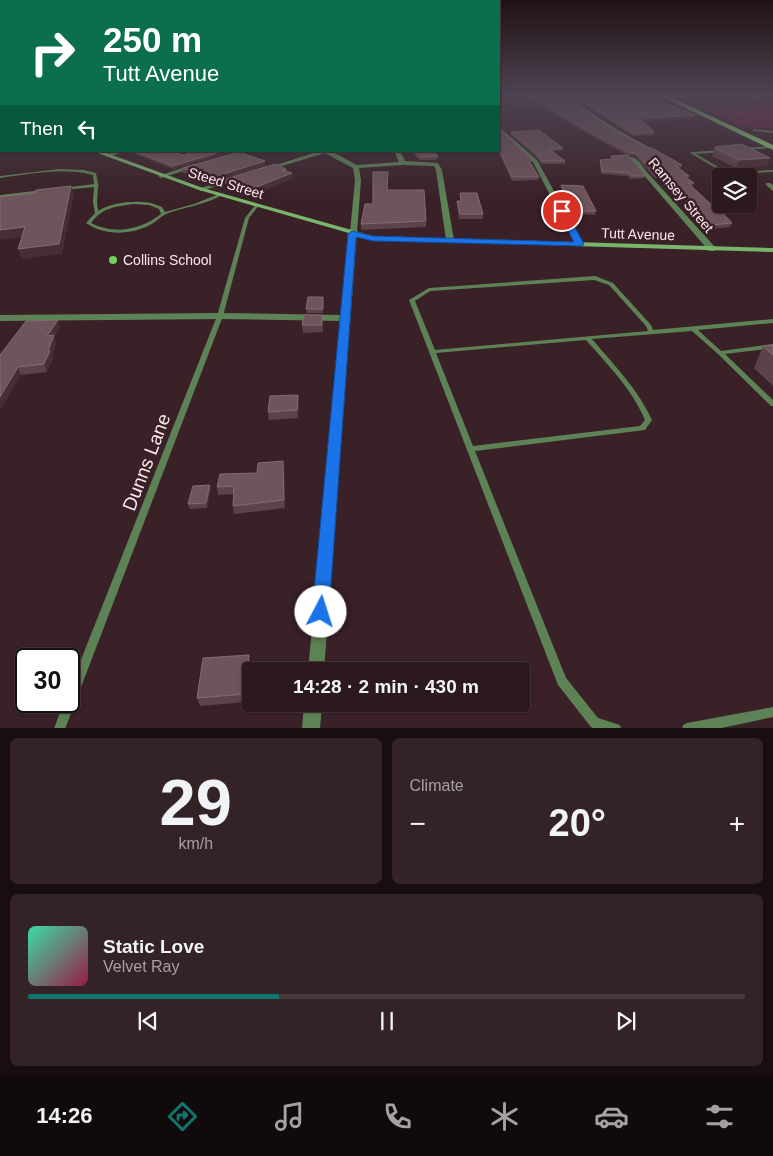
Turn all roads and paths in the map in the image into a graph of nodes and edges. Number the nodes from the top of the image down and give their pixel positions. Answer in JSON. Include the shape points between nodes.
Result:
{"nodes":[{"id":1,"x":501,"y":130,"type":"edge"},
{"id":2,"x":614,"y":130,"type":"edge"},
{"id":3,"x":734,"y":130,"type":"edge"},
{"id":4,"x":754,"y":130,"type":"joint"},
{"id":5,"x":773,"y":132,"type":"edge"},
{"id":6,"x":773,"y":140,"type":"edge"},
{"id":7,"x":771,"y":148,"type":"edge"},
{"id":8,"x":649,"y":149,"type":"edge"},
{"id":9,"x":740,"y":149,"type":"edge"},
{"id":10,"x":730,"y":150,"type":"edge"},
{"id":11,"x":98,"y":152,"type":"edge"},
{"id":12,"x":119,"y":152,"type":"edge"},
{"id":13,"x":243,"y":152,"type":"edge"},
{"id":14,"x":323,"y":152,"type":"edge"},
{"id":15,"x":328,"y":152,"type":"edge"},
{"id":16,"x":398,"y":152,"type":"edge"},
{"id":17,"x":108,"y":155,"type":"junction"},
{"id":18,"x":227,"y":157,"type":"edge"},
{"id":19,"x":631,"y":158,"type":"edge"},
{"id":20,"x":403,"y":163,"type":"junction"},
{"id":21,"x":199,"y":165,"type":"edge"},
{"id":22,"x":356,"y":167,"type":"junction"},
{"id":23,"x":773,"y":171,"type":"edge"},
{"id":24,"x":258,"y":172,"type":"edge"},
{"id":25,"x":249,"y":175,"type":"edge"},
{"id":26,"x":161,"y":176,"type":"junction"},
{"id":27,"x":0,"y":177,"type":"edge"},
{"id":28,"x":97,"y":185,"type":"junction"},
{"id":29,"x":201,"y":189,"type":"junction"},
{"id":30,"x":48,"y":190,"type":"edge"},
{"id":31,"x":58,"y":190,"type":"edge"},
{"id":32,"x":220,"y":195,"type":"junction"},
{"id":33,"x":0,"y":196,"type":"edge"},
{"id":34,"x":257,"y":205,"type":"junction"},
{"id":35,"x":96,"y":212,"type":"junction"},
{"id":36,"x":163,"y":214,"type":"junction"},
{"id":37,"x":352,"y":234,"type":"junction"},
{"id":38,"x":450,"y":240,"type":"junction"},
{"id":39,"x":580,"y":244,"type":"junction"},
{"id":40,"x":712,"y":249,"type":"junction"},
{"id":41,"x":773,"y":250,"type":"edge"},
{"id":42,"x":220,"y":316,"type":"junction"},
{"id":43,"x":345,"y":318,"type":"junction"},
{"id":44,"x":1,"y":320,"type":"edge"},
{"id":45,"x":773,"y":321,"type":"edge"},
{"id":46,"x":694,"y":329,"type":"junction"},
{"id":47,"x":651,"y":332,"type":"junction"},
{"id":48,"x":588,"y":338,"type":"junction"},
{"id":49,"x":773,"y":346,"type":"edge"},
{"id":50,"x":432,"y":352,"type":"junction"},
{"id":51,"x":720,"y":353,"type":"junction"},
{"id":52,"x":773,"y":404,"type":"edge"},
{"id":53,"x":471,"y":449,"type":"junction"},
{"id":54,"x":317,"y":662,"type":"edge"},
{"id":55,"x":312,"y":712,"type":"edge"},
{"id":56,"x":773,"y":712,"type":"edge"},
{"id":57,"x":59,"y":728,"type":"edge"},
{"id":58,"x":311,"y":728,"type":"edge"},
{"id":59,"x":616,"y":728,"type":"edge"},
{"id":60,"x":687,"y":728,"type":"edge"}],
"edges":[{"from":1,"to":39,"type":"street","via":[[535,161]]},
{"from":2,"to":8,"type":"street"},
{"from":3,"to":7,"type":"main road"},
{"from":4,"to":5,"type":"lane"},
{"from":4,"to":6,"type":"main road"},
{"from":7,"to":9,"type":"lane"},
{"from":10,"to":23,"type":"lane","via":[[692,153],[726,172]]},
{"from":11,"to":17,"type":"street","name":"Steed Street"},
{"from":12,"to":17,"type":"street"},
{"from":13,"to":18,"type":"street"},
{"from":14,"to":24,"type":"street"},
{"from":15,"to":22,"type":"street"},
{"from":16,"to":20,"type":"street"},
{"from":17,"to":26,"type":"street","name":"Steed Street"},
{"from":19,"to":40,"type":"street","name":"Ramsey Street"},
{"from":20,"to":22,"type":"street"},
{"from":20,"to":38,"type":"street","via":[[436,164]]},
{"from":21,"to":26,"type":"street"},
{"from":22,"to":37,"type":"street","via":[[358,180]]},
{"from":25,"to":29,"type":"street"},
{"from":26,"to":29,"type":"street","name":"Steed Street"},
{"from":27,"to":28,"type":"lane","via":[[84,170],[95,174]]},
{"from":28,"to":31,"type":"lane"},
{"from":28,"to":35,"type":"lane"},
{"from":29,"to":32,"type":"street","name":"Steed Street"},
{"from":30,"to":33,"type":"lane"},
{"from":32,"to":34,"type":"street","name":"Steed Street"},
{"from":32,"to":36,"type":"lane"},
{"from":34,"to":37,"type":"street","name":"Steed Street"},
{"from":34,"to":42,"type":"lane","name":"Dunns Lane","via":[[247,218]]},
{"from":35,"to":36,"type":"lane","via":[[114,205],[133,203],[161,208]]},
{"from":35,"to":36,"type":"lane","via":[[88,223],[106,231],[137,228],[157,221]]},
{"from":37,"to":38,"type":"street","name":"Tutt Avenue","via":[[373,238]]},
{"from":37,"to":43,"type":"street"},
{"from":38,"to":39,"type":"street","name":"Tutt Avenue"},
{"from":39,"to":40,"type":"street","name":"Tutt Avenue"},
{"from":40,"to":41,"type":"street","name":"Tutt Avenue"},
{"from":42,"to":43,"type":"street"},
{"from":42,"to":44,"type":"street"},
{"from":42,"to":57,"type":"lane","name":"Dunns Lane"},
{"from":43,"to":54,"type":"street"},
{"from":45,"to":46,"type":"lane"},
{"from":46,"to":47,"type":"lane"},
{"from":46,"to":51,"type":"lane"},
{"from":47,"to":48,"type":"lane"},
{"from":47,"to":50,"type":"lane","via":[[611,284],[595,278],[429,290],[412,300]]},
{"from":48,"to":50,"type":"lane"},
{"from":48,"to":53,"type":"lane","via":[[646,412],[649,420],[642,428]]},
{"from":49,"to":51,"type":"lane"},
{"from":50,"to":53,"type":"lane"},
{"from":51,"to":52,"type":"lane"},
{"from":53,"to":59,"type":"lane","via":[[562,681],[596,723]]},
{"from":55,"to":58,"type":"street"},
{"from":56,"to":60,"type":"lane"}]}
